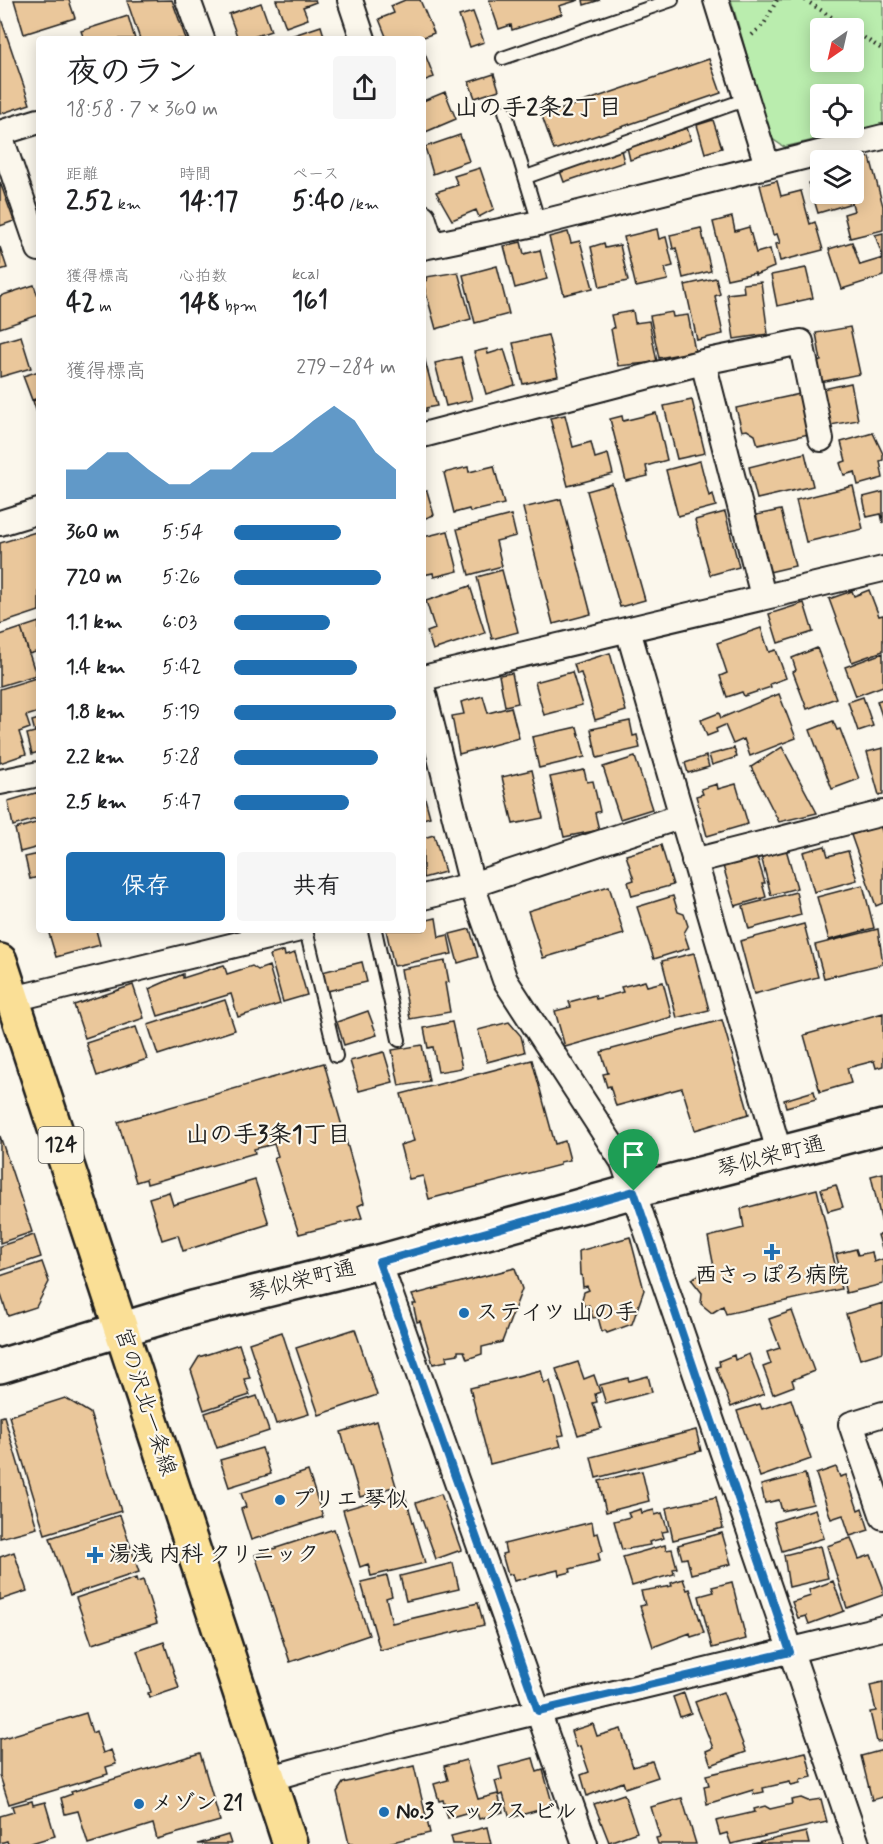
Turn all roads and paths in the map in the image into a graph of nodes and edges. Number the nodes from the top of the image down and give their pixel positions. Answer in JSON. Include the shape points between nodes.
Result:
{"nodes":[{"id":1,"x":189,"y":0,"type":"edge"},
{"id":2,"x":350,"y":0,"type":"edge"},
{"id":3,"x":672,"y":0,"type":"edge"},
{"id":4,"x":716,"y":0,"type":"edge"},
{"id":5,"x":777,"y":0,"type":"edge"},
{"id":6,"x":805,"y":0,"type":"edge"},
{"id":7,"x":833,"y":18,"type":"edge"},
{"id":8,"x":201,"y":36,"type":"edge"},
{"id":9,"x":362,"y":36,"type":"edge"},
{"id":10,"x":728,"y":38,"type":"junction"},
{"id":11,"x":864,"y":38,"type":"edge"},
{"id":12,"x":883,"y":50,"type":"edge"},
{"id":13,"x":503,"y":58,"type":"dead end"},
{"id":14,"x":747,"y":99,"type":"junction"},
{"id":15,"x":505,"y":111,"type":"dead end"},
{"id":16,"x":36,"y":122,"type":"edge"},
{"id":17,"x":0,"y":134,"type":"edge"},
{"id":18,"x":883,"y":137,"type":"edge"},
{"id":19,"x":767,"y":165,"type":"junction"},
{"id":20,"x":526,"y":177,"type":"junction"},
{"id":21,"x":539,"y":223,"type":"junction"},
{"id":22,"x":36,"y":240,"type":"edge"},
{"id":23,"x":428,"y":246,"type":"edge"},
{"id":24,"x":703,"y":362,"type":"junction"},
{"id":25,"x":426,"y":434,"type":"edge"},
{"id":26,"x":821,"y":439,"type":"dead end"},
{"id":27,"x":36,"y":512,"type":"edge"},
{"id":28,"x":0,"y":523,"type":"edge"},
{"id":29,"x":883,"y":569,"type":"edge"},
{"id":30,"x":763,"y":596,"type":"junction"},
{"id":31,"x":628,"y":630,"type":"junction"},
{"id":32,"x":426,"y":677,"type":"edge"},
{"id":33,"x":426,"y":702,"type":"edge"},
{"id":34,"x":36,"y":775,"type":"edge"},
{"id":35,"x":0,"y":782,"type":"edge"},
{"id":36,"x":883,"y":813,"type":"edge"},
{"id":37,"x":682,"y":816,"type":"junction"},
{"id":38,"x":694,"y":861,"type":"junction"},
{"id":39,"x":472,"y":885,"type":"junction"},
{"id":40,"x":426,"y":896,"type":"edge"},
{"id":41,"x":284,"y":933,"type":"edge"},
{"id":42,"x":307,"y":933,"type":"edge"},
{"id":43,"x":376,"y":933,"type":"edge"},
{"id":44,"x":0,"y":961,"type":"edge"},
{"id":45,"x":13,"y":999,"type":"junction"},
{"id":46,"x":399,"y":1040,"type":"dead end"},
{"id":47,"x":336,"y":1056,"type":"dead end"},
{"id":48,"x":883,"y":1127,"type":"edge"},
{"id":49,"x":780,"y":1155,"type":"junction"},
{"id":50,"x":634,"y":1191,"type":"junction"},
{"id":51,"x":379,"y":1262,"type":"junction"},
{"id":52,"x":122,"y":1329,"type":"junction"},
{"id":53,"x":0,"y":1366,"type":"edge"},
{"id":54,"x":883,"y":1414,"type":"edge"},
{"id":55,"x":883,"y":1517,"type":"edge"},
{"id":56,"x":883,"y":1628,"type":"edge"},
{"id":57,"x":790,"y":1652,"type":"junction"},
{"id":58,"x":538,"y":1711,"type":"junction"},
{"id":59,"x":268,"y":1779,"type":"junction"},
{"id":60,"x":290,"y":1844,"type":"edge"},
{"id":61,"x":585,"y":1844,"type":"edge"},
{"id":62,"x":856,"y":1844,"type":"edge"}],
"edges":[{"from":1,"to":8,"type":"street"},
{"from":2,"to":9,"type":"street"},
{"from":3,"to":13,"type":"lane"},
{"from":4,"to":10,"type":"street"},
{"from":5,"to":10,"type":"path","via":[[754,35]]},
{"from":6,"to":7,"type":"path"},
{"from":10,"to":14,"type":"street"},
{"from":11,"to":12,"type":"path"},
{"from":14,"to":19,"type":"street"},
{"from":14,"to":20,"type":"lane"},
{"from":15,"to":20,"type":"lane"},
{"from":16,"to":17,"type":"street"},
{"from":17,"to":22,"type":"street"},
{"from":18,"to":19,"type":"street"},
{"from":19,"to":21,"type":"street"},
{"from":20,"to":21,"type":"lane"},
{"from":21,"to":23,"type":"street"},
{"from":24,"to":25,"type":"street"},
{"from":24,"to":26,"type":"street","via":[[801,342]]},
{"from":24,"to":30,"type":"street"},
{"from":27,"to":28,"type":"street"},
{"from":29,"to":30,"type":"street"},
{"from":30,"to":31,"type":"street"},
{"from":31,"to":32,"type":"street"},
{"from":31,"to":37,"type":"street"},
{"from":33,"to":39,"type":"street"},
{"from":34,"to":35,"type":"street"},
{"from":36,"to":38,"type":"street"},
{"from":37,"to":38,"type":"street"},
{"from":37,"to":39,"type":"street"},
{"from":38,"to":49,"type":"street"},
{"from":39,"to":40,"type":"street"},
{"from":39,"to":50,"type":"street","via":[[505,980],[621,1159]]},
{"from":41,"to":45,"type":"street"},
{"from":42,"to":47,"type":"lane"},
{"from":43,"to":46,"type":"lane"},
{"from":44,"to":45,"type":"main road","name":"宮の沢北一条線","number":"124"},
{"from":45,"to":52,"type":"main road","name":"宮の沢北一条線","number":"124"},
{"from":48,"to":49,"type":"street","name":"琴似栄町通"},
{"from":49,"to":50,"type":"street","name":"琴似栄町通"},
{"from":50,"to":51,"type":"street","name":"琴似栄町通"},
{"from":50,"to":57,"type":"street"},
{"from":51,"to":52,"type":"street","name":"琴似栄町通"},
{"from":51,"to":58,"type":"street"},
{"from":52,"to":53,"type":"street","name":"琴似栄町通"},
{"from":52,"to":59,"type":"main road","name":"宮の沢北一条線","number":"124"},
{"from":54,"to":55,"type":"street","via":[[852,1424]]},
{"from":56,"to":57,"type":"street"},
{"from":57,"to":58,"type":"street"},
{"from":57,"to":62,"type":"street"},
{"from":58,"to":59,"type":"street"},
{"from":58,"to":61,"type":"street"},
{"from":59,"to":60,"type":"main road","name":"宮の沢北一条線","number":"124"}]}
